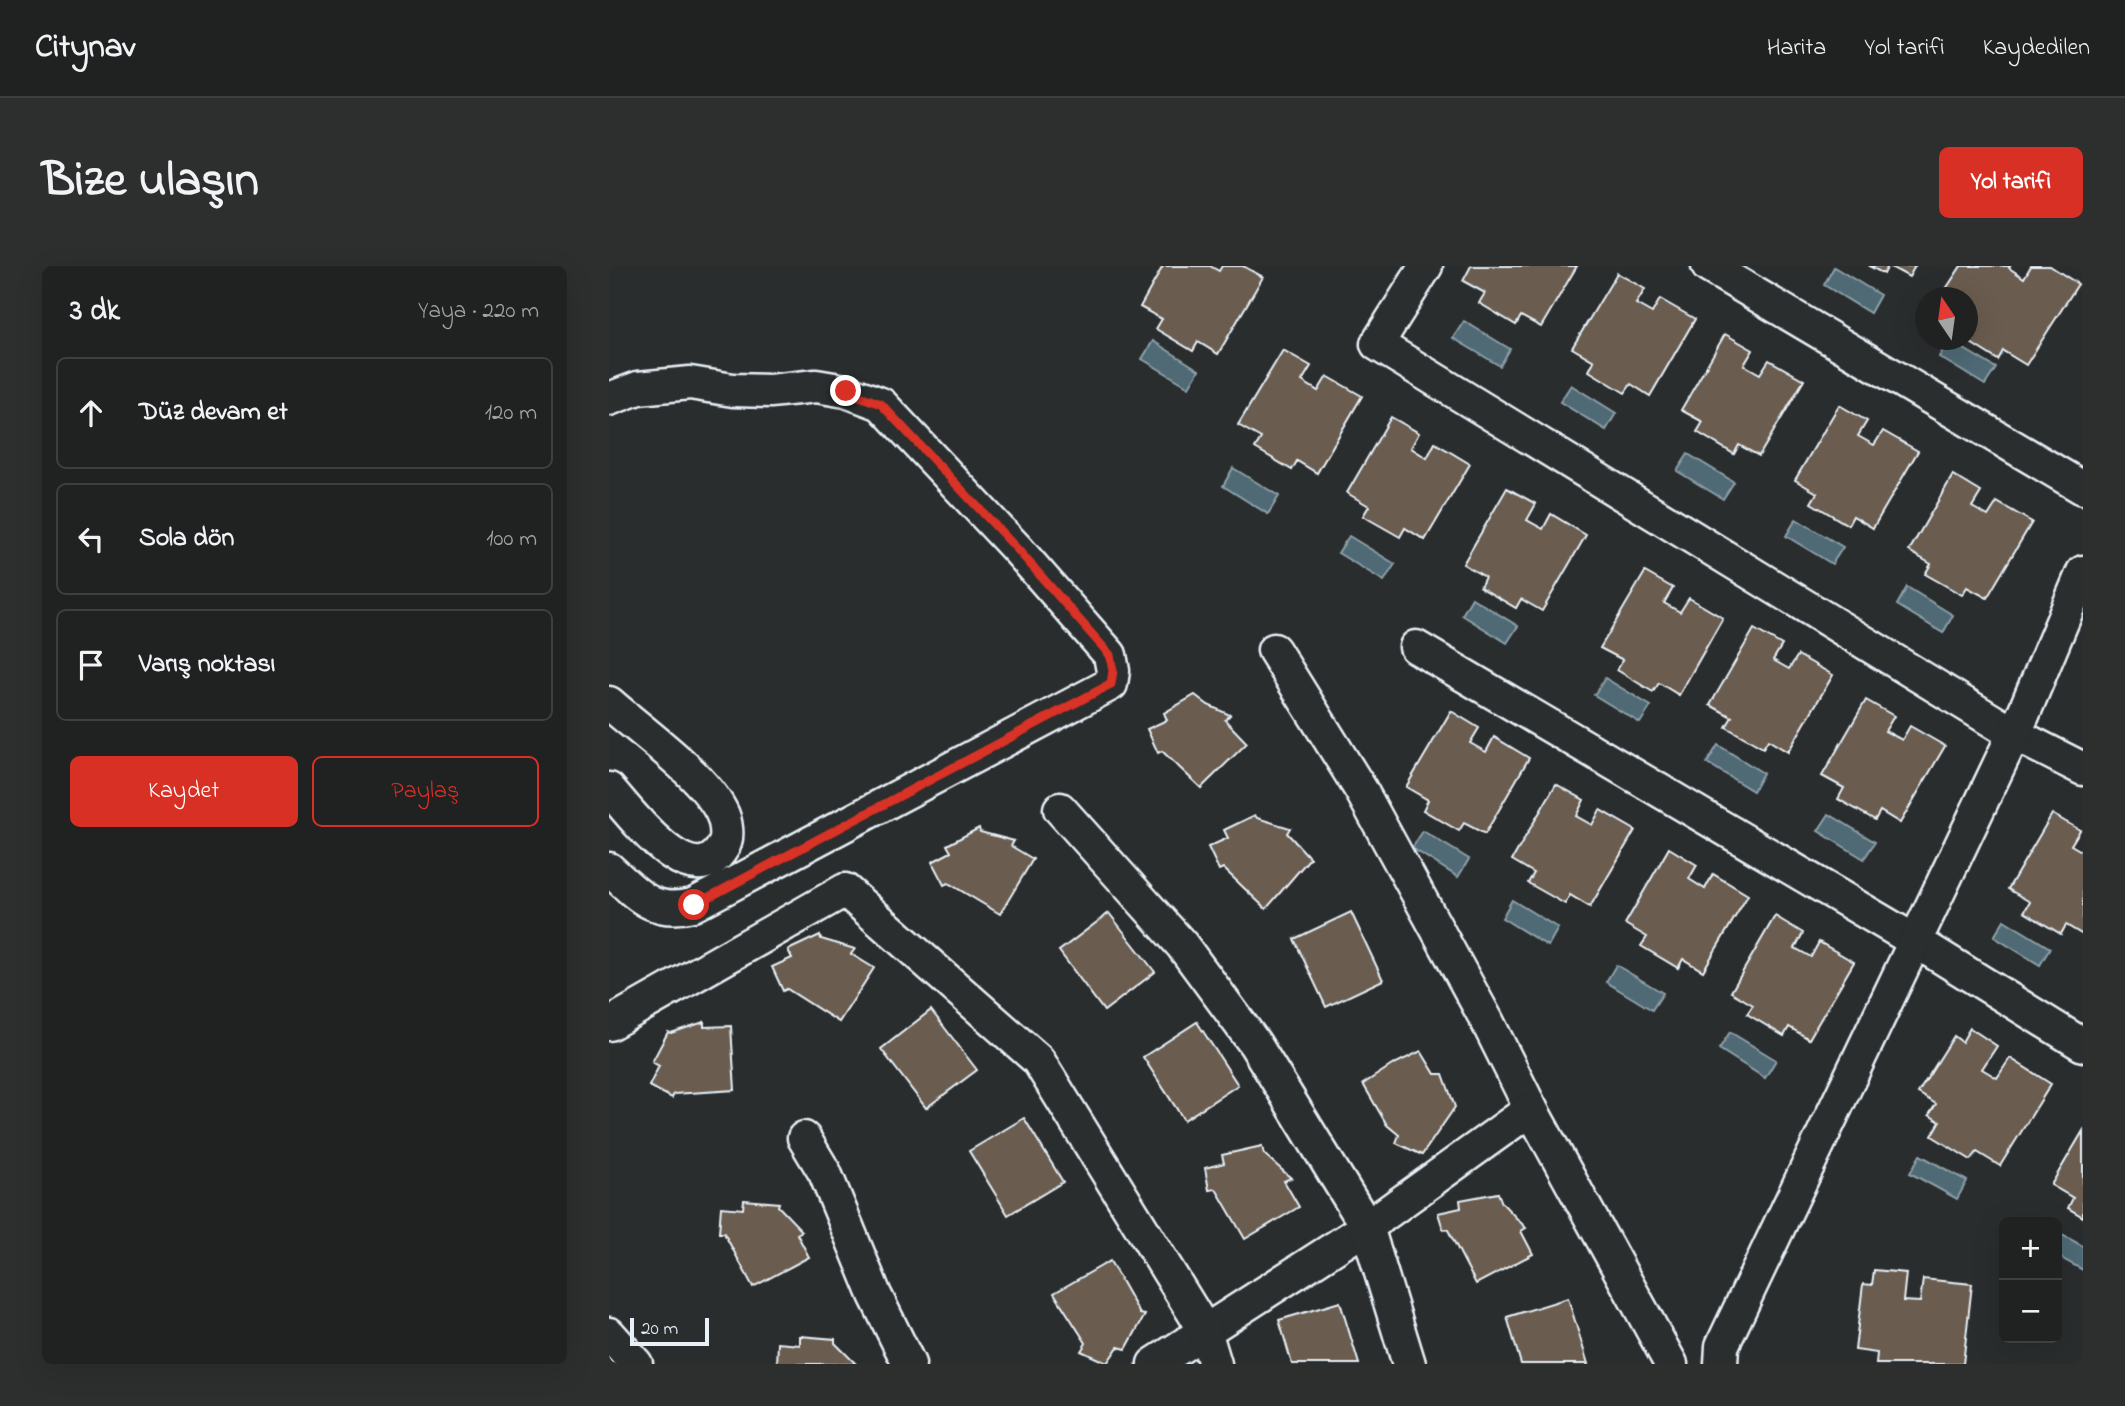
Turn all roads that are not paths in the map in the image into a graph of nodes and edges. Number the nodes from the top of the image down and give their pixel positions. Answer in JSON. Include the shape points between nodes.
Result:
{"nodes":[{"id":1,"x":1426,"y":266,"type":"edge"},
{"id":2,"x":1708,"y":266,"type":"edge"},
{"id":3,"x":609,"y":399,"type":"edge"},
{"id":4,"x":2083,"y":488,"type":"edge"},
{"id":5,"x":2083,"y":572,"type":"edge"},
{"id":6,"x":1416,"y":647,"type":"dead end"},
{"id":7,"x":1274,"y":650,"type":"dead end"},
{"id":8,"x":609,"y":704,"type":"edge"},
{"id":9,"x":2014,"y":734,"type":"junction"},
{"id":10,"x":2083,"y":769,"type":"edge"},
{"id":11,"x":609,"y":789,"type":"edge"},
{"id":12,"x":1060,"y":809,"type":"dead end"},
{"id":13,"x":609,"y":869,"type":"edge"},
{"id":14,"x":1916,"y":941,"type":"junction"},
{"id":15,"x":609,"y":1024,"type":"edge"},
{"id":16,"x":2083,"y":1045,"type":"edge"},
{"id":17,"x":1531,"y":1109,"type":"junction"},
{"id":18,"x":804,"y":1138,"type":"dead end"},
{"id":19,"x":1367,"y":1227,"type":"junction"},
{"id":20,"x":1205,"y":1331,"type":"junction"},
{"id":21,"x":609,"y":1334,"type":"edge"},
{"id":22,"x":636,"y":1364,"type":"edge"},
{"id":23,"x":909,"y":1364,"type":"edge"},
{"id":24,"x":1154,"y":1364,"type":"edge"},
{"id":25,"x":1215,"y":1364,"type":"edge"},
{"id":26,"x":1409,"y":1364,"type":"edge"},
{"id":27,"x":1671,"y":1364,"type":"edge"},
{"id":28,"x":1721,"y":1364,"type":"edge"}],
"edges":[{"from":1,"to":9,"type":"street","via":[[1377,344]]},
{"from":2,"to":4,"type":"street"},
{"from":3,"to":13,"type":"street","via":[[638,388],[690,383],[770,391],[816,386],[881,404],[1110,655],[1113,671],[1111,684],[694,905],[677,909],[655,906]]},
{"from":5,"to":9,"type":"street"},
{"from":6,"to":14,"type":"street"},
{"from":7,"to":17,"type":"street","via":[[1361,790]]},
{"from":8,"to":11,"type":"street","via":[[706,787],[723,813],[727,842],[708,862],[686,861],[643,830]]},
{"from":9,"to":10,"type":"street"},
{"from":9,"to":14,"type":"street"},
{"from":12,"to":19,"type":"street","via":[[1182,945],[1255,1044]]},
{"from":14,"to":16,"type":"street"},
{"from":14,"to":28,"type":"street","via":[[1722,1346]]},
{"from":15,"to":20,"type":"street","via":[[845,890],[1038,1060]]},
{"from":17,"to":19,"type":"street"},
{"from":17,"to":27,"type":"street"},
{"from":18,"to":23,"type":"street","via":[[825,1173]]},
{"from":19,"to":20,"type":"street"},
{"from":19,"to":26,"type":"street"},
{"from":20,"to":24,"type":"street"},
{"from":20,"to":25,"type":"street"},
{"from":21,"to":22,"type":"street"}]}
